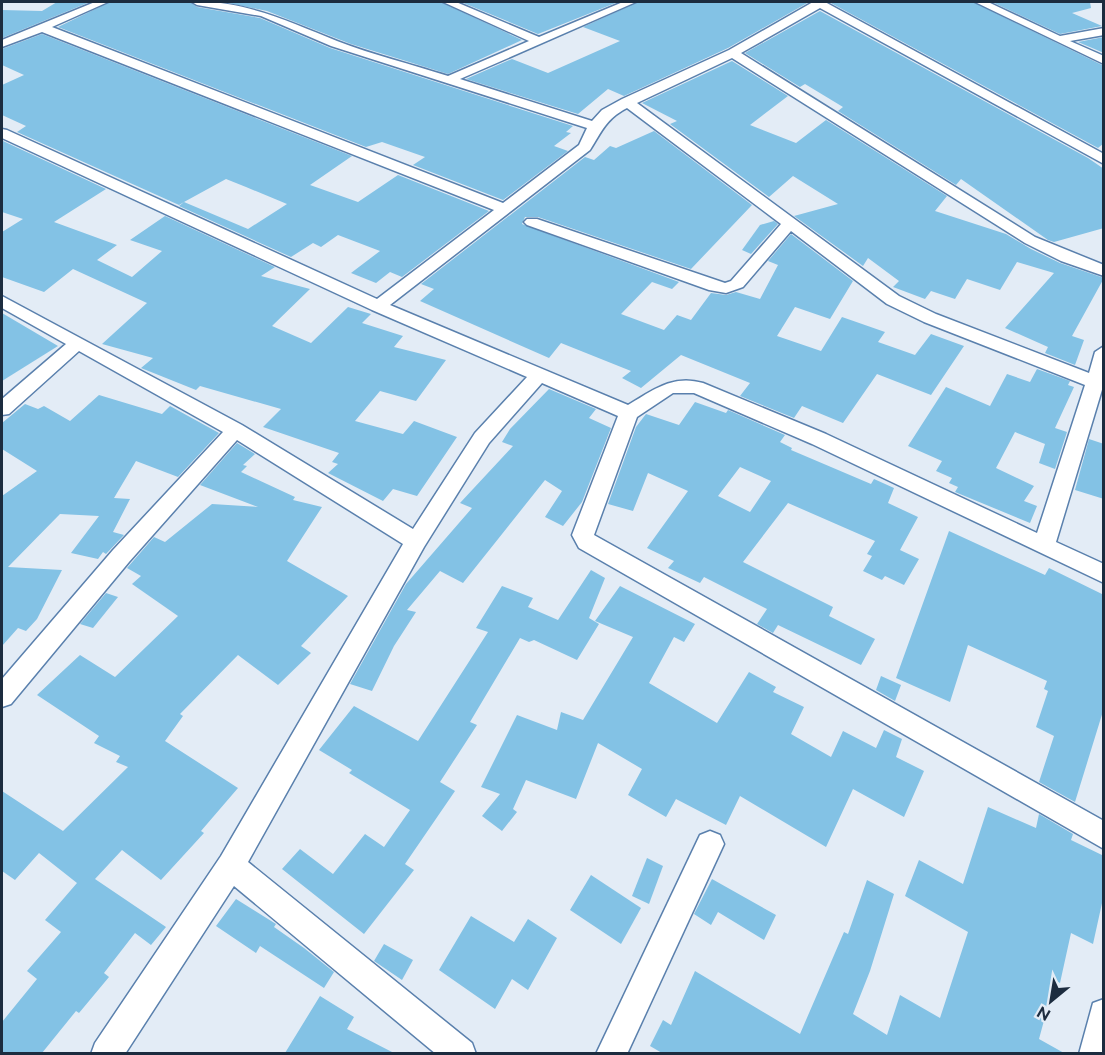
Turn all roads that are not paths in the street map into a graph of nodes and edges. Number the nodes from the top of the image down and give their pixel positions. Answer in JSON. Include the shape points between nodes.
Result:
{"nodes":[{"id":1,"x":103,"y":2,"type":"edge"},
{"id":2,"x":197,"y":2,"type":"edge"},
{"id":3,"x":448,"y":2,"type":"edge"},
{"id":4,"x":631,"y":2,"type":"edge"},
{"id":5,"x":820,"y":2,"type":"edge"},
{"id":6,"x":980,"y":2,"type":"edge"},
{"id":7,"x":263,"y":7,"type":"edge"},
{"id":8,"x":43,"y":28,"type":"junction"},
{"id":9,"x":1104,"y":32,"type":"edge"},
{"id":10,"x":1060,"y":39,"type":"junction"},
{"id":11,"x":540,"y":41,"type":"junction"},
{"id":12,"x":2,"y":44,"type":"edge"},
{"id":13,"x":733,"y":53,"type":"junction"},
{"id":14,"x":1104,"y":61,"type":"edge"},
{"id":15,"x":448,"y":80,"type":"junction"},
{"id":16,"x":627,"y":102,"type":"junction"},
{"id":17,"x":595,"y":126,"type":"junction"},
{"id":18,"x":2,"y":133,"type":"edge"},
{"id":19,"x":1104,"y":159,"type":"edge"},
{"id":20,"x":505,"y":209,"type":"junction"},
{"id":21,"x":532,"y":222,"type":"dead end"},
{"id":22,"x":790,"y":223,"type":"junction"},
{"id":23,"x":1104,"y":271,"type":"edge"},
{"id":24,"x":2,"y":301,"type":"edge"},
{"id":25,"x":378,"y":306,"type":"junction"},
{"id":26,"x":77,"y":343,"type":"junction"},
{"id":27,"x":1104,"y":352,"type":"edge"},
{"id":28,"x":538,"y":376,"type":"junction"},
{"id":29,"x":1095,"y":382,"type":"junction"},
{"id":30,"x":2,"y":409,"type":"edge"},
{"id":31,"x":629,"y":413,"type":"junction"},
{"id":32,"x":235,"y":430,"type":"junction"},
{"id":33,"x":416,"y":541,"type":"junction"},
{"id":34,"x":1044,"y":546,"type":"junction"},
{"id":35,"x":1104,"y":574,"type":"edge"},
{"id":36,"x":2,"y":696,"type":"edge"},
{"id":37,"x":1104,"y":836,"type":"edge"},
{"id":38,"x":710,"y":844,"type":"dead end"},
{"id":39,"x":231,"y":866,"type":"junction"},
{"id":40,"x":1104,"y":1014,"type":"edge"},
{"id":41,"x":106,"y":1053,"type":"edge"},
{"id":42,"x":461,"y":1053,"type":"edge"},
{"id":43,"x":611,"y":1053,"type":"edge"},
{"id":44,"x":1094,"y":1053,"type":"edge"}],
"edges":[{"from":1,"to":8,"type":"street"},
{"from":2,"to":7,"type":"street"},
{"from":3,"to":11,"type":"street"},
{"from":4,"to":11,"type":"street"},
{"from":5,"to":13,"type":"street"},
{"from":5,"to":19,"type":"street"},
{"from":6,"to":10,"type":"street"},
{"from":7,"to":15,"type":"street","via":[[335,44]]},
{"from":8,"to":12,"type":"street"},
{"from":8,"to":20,"type":"street"},
{"from":9,"to":10,"type":"street"},
{"from":10,"to":14,"type":"street"},
{"from":11,"to":15,"type":"street"},
{"from":13,"to":16,"type":"street"},
{"from":13,"to":23,"type":"street","via":[[1030,240]]},
{"from":15,"to":17,"type":"street"},
{"from":16,"to":17,"type":"street","via":[[607,113]]},
{"from":16,"to":22,"type":"street"},
{"from":17,"to":20,"type":"street","via":[[585,147]]},
{"from":18,"to":25,"type":"street"},
{"from":20,"to":25,"type":"street"},
{"from":21,"to":22,"type":"street","via":[[726,288],[737,284]]},
{"from":22,"to":29,"type":"street","via":[[909,309]]},
{"from":24,"to":26,"type":"street"},
{"from":25,"to":28,"type":"street"},
{"from":26,"to":30,"type":"street"},
{"from":26,"to":32,"type":"street"},
{"from":27,"to":29,"type":"street"},
{"from":28,"to":31,"type":"street"},
{"from":28,"to":33,"type":"street","via":[[482,438]]},
{"from":29,"to":34,"type":"street"},
{"from":31,"to":34,"type":"street","via":[[667,389],[697,387]]},
{"from":31,"to":37,"type":"street","via":[[583,535],[587,542]]},
{"from":32,"to":33,"type":"street"},
{"from":32,"to":36,"type":"street"},
{"from":33,"to":39,"type":"street"},
{"from":34,"to":35,"type":"street"},
{"from":38,"to":43,"type":"street"},
{"from":39,"to":41,"type":"street"},
{"from":39,"to":42,"type":"street"},
{"from":40,"to":44,"type":"street"}]}
